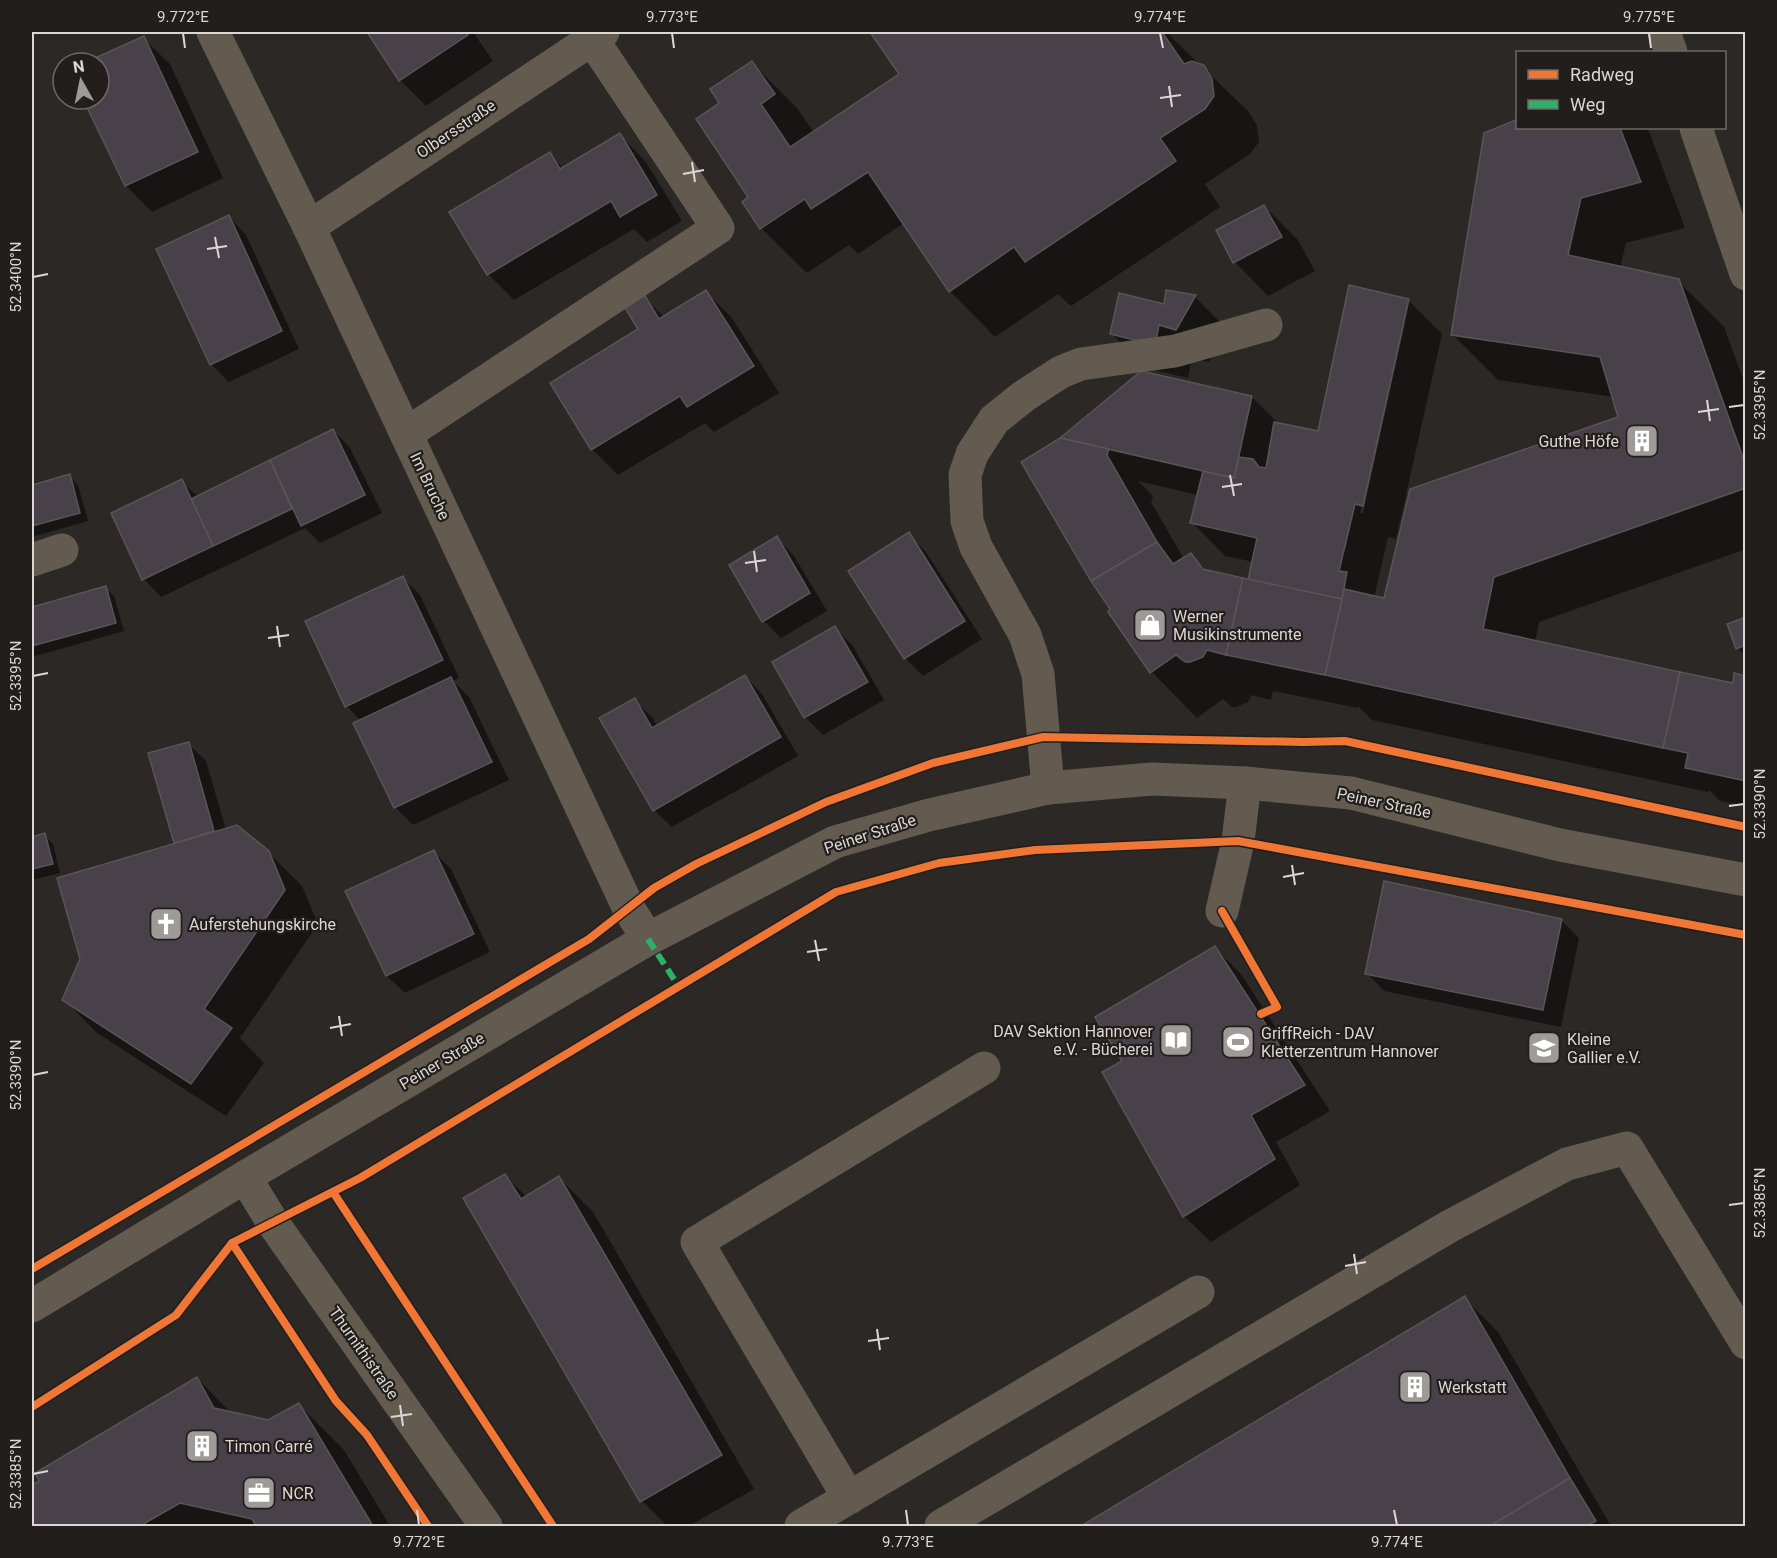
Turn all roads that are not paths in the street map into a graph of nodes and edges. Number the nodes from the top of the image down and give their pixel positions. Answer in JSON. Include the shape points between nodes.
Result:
{"nodes":[{"id":1,"x":213,"y":32,"type":"edge"},
{"id":2,"x":1664,"y":32,"type":"edge"},
{"id":3,"x":598,"y":35,"type":"edge"},
{"id":4,"x":1671,"y":51,"type":"edge"},
{"id":5,"x":1696,"y":129,"type":"edge"},
{"id":6,"x":309,"y":227,"type":"junction"},
{"id":7,"x":1744,"y":263,"type":"edge"},
{"id":8,"x":1266,"y":325,"type":"dead end"},
{"id":9,"x":406,"y":434,"type":"junction"},
{"id":10,"x":62,"y":550,"type":"dead end"},
{"id":11,"x":32,"y":560,"type":"edge"},
{"id":12,"x":1245,"y":783,"type":"junction"},
{"id":13,"x":1048,"y":788,"type":"junction"},
{"id":14,"x":1746,"y":880,"type":"edge"},
{"id":15,"x":1222,"y":911,"type":"dead end"},
{"id":16,"x":648,"y":939,"type":"junction"},
{"id":17,"x":984,"y":1068,"type":"dead end"},
{"id":18,"x":245,"y":1177,"type":"junction"},
{"id":19,"x":1198,"y":1292,"type":"dead end"},
{"id":20,"x":32,"y":1306,"type":"edge"},
{"id":21,"x":1746,"y":1343,"type":"edge"},
{"id":22,"x":849,"y":1498,"type":"junction"},
{"id":23,"x":486,"y":1527,"type":"edge"},
{"id":24,"x":801,"y":1527,"type":"edge"},
{"id":25,"x":941,"y":1527,"type":"edge"}],
"edges":[{"from":1,"to":6,"type":"street","name":"Im Bruche"},
{"from":2,"to":4,"type":"street"},
{"from":3,"to":6,"type":"street","name":"Olbersstraße"},
{"from":3,"to":9,"type":"street","via":[[718,228]]},
{"from":5,"to":7,"type":"street"},
{"from":6,"to":9,"type":"street","name":"Im Bruche"},
{"from":8,"to":13,"type":"street","via":[[1175,351],[1081,364],[1061,372],[994,420],[972,454],[965,476],[967,521],[976,547],[1024,635],[1038,674]]},
{"from":9,"to":16,"type":"street","name":"Im Bruche","via":[[629,909]]},
{"from":10,"to":11,"type":"street"},
{"from":12,"to":13,"type":"street","name":"Peiner Straße","via":[[1152,779]]},
{"from":12,"to":14,"type":"street","name":"Peiner Straße","via":[[1351,793],[1560,846]]},
{"from":12,"to":15,"type":"street","via":[[1238,841]]},
{"from":13,"to":16,"type":"street","name":"Peiner Straße","via":[[929,814],[835,842]]},
{"from":16,"to":18,"type":"street","name":"Peiner Straße"},
{"from":17,"to":22,"type":"street","via":[[697,1242]]},
{"from":18,"to":20,"type":"street","name":"Peiner Straße"},
{"from":18,"to":23,"type":"street","name":"Thurnithistraße","via":[[273,1223]]},
{"from":19,"to":22,"type":"street"},
{"from":21,"to":25,"type":"street","via":[[1627,1148],[1567,1164],[1450,1226]]},
{"from":22,"to":24,"type":"street"}]}
